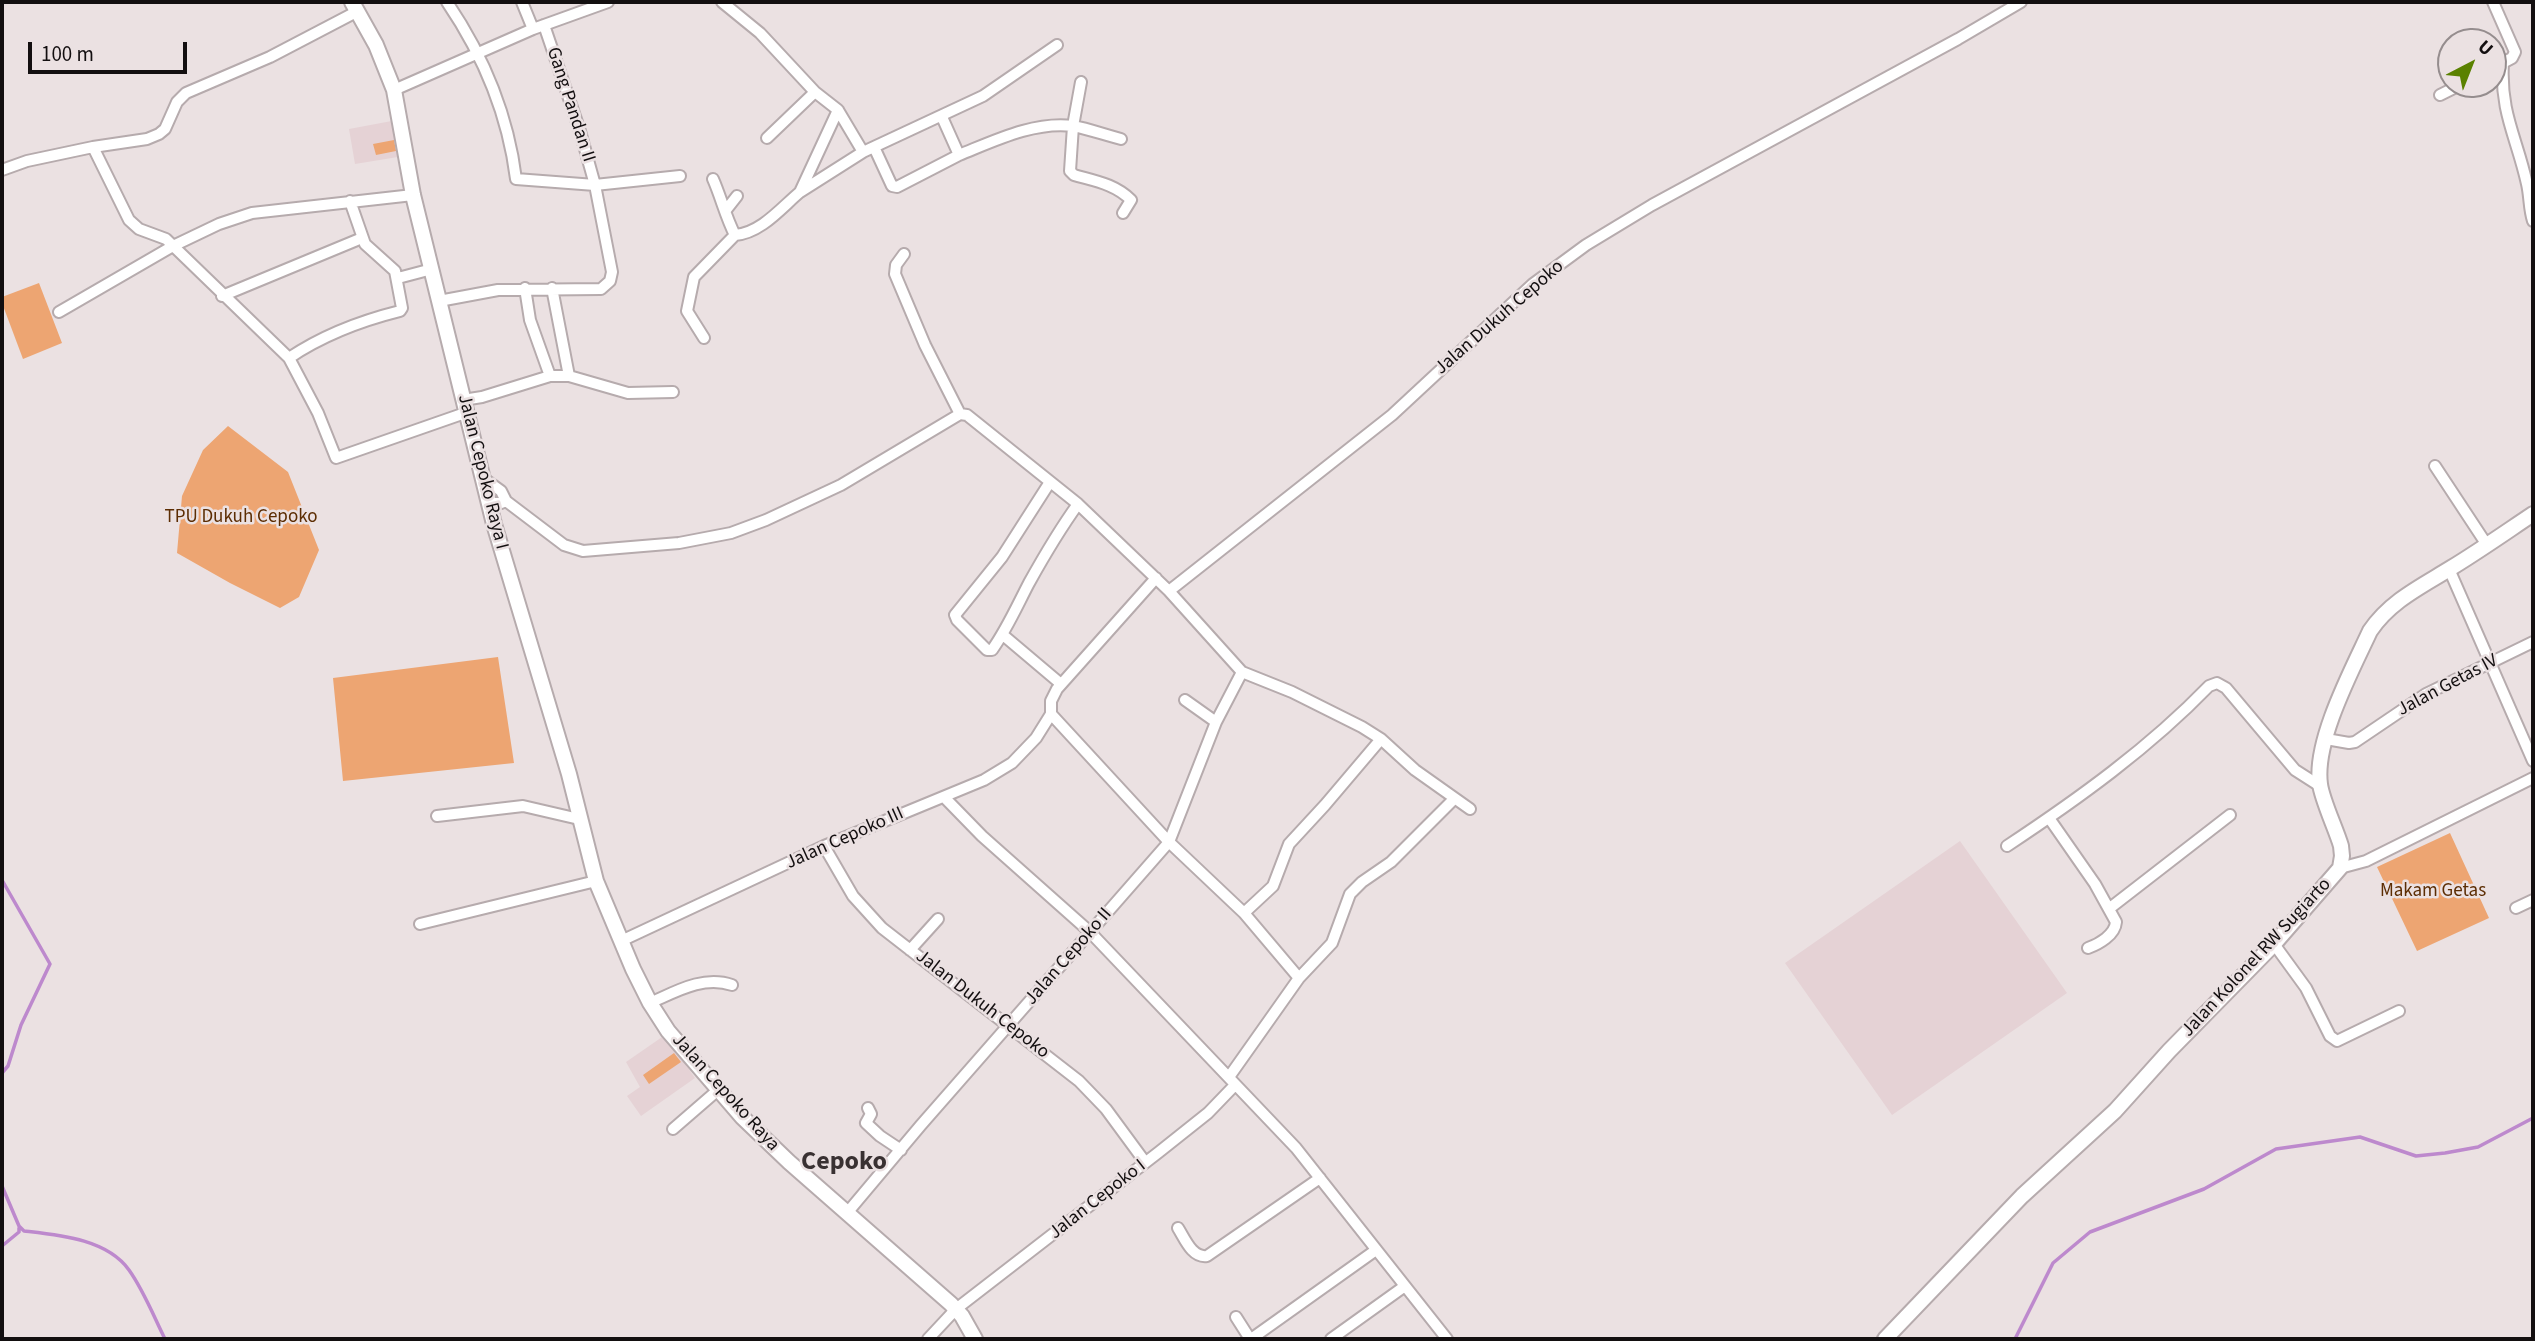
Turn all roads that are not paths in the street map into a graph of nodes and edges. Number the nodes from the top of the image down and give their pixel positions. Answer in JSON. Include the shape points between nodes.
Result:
{"nodes":[{"id":1,"x":447,"y":2,"type":"edge"},
{"id":2,"x":522,"y":2,"type":"edge"},
{"id":3,"x":608,"y":2,"type":"edge"},
{"id":4,"x":722,"y":2,"type":"edge"},
{"id":5,"x":2021,"y":2,"type":"edge"},
{"id":6,"x":2493,"y":2,"type":"edge"},
{"id":7,"x":355,"y":6,"type":"edge"},
{"id":8,"x":538,"y":27,"type":"junction"},
{"id":9,"x":2504,"y":28,"type":"edge"},
{"id":10,"x":2507,"y":34,"type":"edge"},
{"id":11,"x":1057,"y":46,"type":"dead end"},
{"id":12,"x":478,"y":54,"type":"junction"},
{"id":13,"x":2507,"y":61,"type":"edge"},
{"id":14,"x":1081,"y":82,"type":"dead end"},
{"id":15,"x":394,"y":90,"type":"junction"},
{"id":16,"x":815,"y":92,"type":"junction"},
{"id":17,"x":2503,"y":98,"type":"edge"},
{"id":18,"x":838,"y":110,"type":"junction"},
{"id":19,"x":942,"y":117,"type":"junction"},
{"id":20,"x":1073,"y":126,"type":"junction"},
{"id":21,"x":766,"y":138,"type":"dead end"},
{"id":22,"x":1121,"y":139,"type":"dead end"},
{"id":23,"x":93,"y":146,"type":"junction"},
{"id":24,"x":868,"y":149,"type":"junction"},
{"id":25,"x":959,"y":155,"type":"junction"},
{"id":26,"x":2,"y":170,"type":"edge"},
{"id":27,"x":680,"y":176,"type":"dead end"},
{"id":28,"x":713,"y":179,"type":"dead end"},
{"id":29,"x":595,"y":185,"type":"junction"},
{"id":30,"x":800,"y":192,"type":"junction"},
{"id":31,"x":413,"y":195,"type":"junction"},
{"id":32,"x":737,"y":196,"type":"dead end"},
{"id":33,"x":350,"y":201,"type":"junction"},
{"id":34,"x":726,"y":210,"type":"junction"},
{"id":35,"x":1123,"y":213,"type":"dead end"},
{"id":36,"x":2533,"y":222,"type":"edge"},
{"id":37,"x":735,"y":235,"type":"junction"},
{"id":38,"x":362,"y":238,"type":"junction"},
{"id":39,"x":173,"y":246,"type":"junction"},
{"id":40,"x":904,"y":254,"type":"dead end"},
{"id":41,"x":432,"y":270,"type":"junction"},
{"id":42,"x":398,"y":278,"type":"junction"},
{"id":43,"x":525,"y":288,"type":"junction"},
{"id":44,"x":552,"y":288,"type":"junction"},
{"id":45,"x":222,"y":296,"type":"junction"},
{"id":46,"x":439,"y":301,"type":"junction"},
{"id":47,"x":59,"y":312,"type":"dead end"},
{"id":48,"x":704,"y":338,"type":"dead end"},
{"id":49,"x":289,"y":358,"type":"junction"},
{"id":50,"x":550,"y":376,"type":"junction"},
{"id":51,"x":569,"y":376,"type":"junction"},
{"id":52,"x":673,"y":393,"type":"dead end"},
{"id":53,"x":464,"y":406,"type":"junction"},
{"id":54,"x":960,"y":414,"type":"junction"},
{"id":55,"x":2435,"y":466,"type":"dead end"},
{"id":56,"x":483,"y":478,"type":"junction"},
{"id":57,"x":1050,"y":482,"type":"junction"},
{"id":58,"x":506,"y":501,"type":"junction"},
{"id":59,"x":489,"y":503,"type":"junction"},
{"id":60,"x":1079,"y":504,"type":"junction"},
{"id":61,"x":2533,"y":514,"type":"edge"},
{"id":62,"x":2487,"y":545,"type":"junction"},
{"id":63,"x":2449,"y":569,"type":"junction"},
{"id":64,"x":1156,"y":578,"type":"junction"},
{"id":65,"x":1169,"y":592,"type":"junction"},
{"id":66,"x":1003,"y":635,"type":"junction"},
{"id":67,"x":2533,"y":642,"type":"edge"},
{"id":68,"x":2490,"y":663,"type":"junction"},
{"id":69,"x":1242,"y":672,"type":"junction"},
{"id":70,"x":1061,"y":684,"type":"junction"},
{"id":71,"x":1185,"y":700,"type":"dead end"},
{"id":72,"x":1051,"y":714,"type":"junction"},
{"id":73,"x":1216,"y":723,"type":"junction"},
{"id":74,"x":1381,"y":739,"type":"junction"},
{"id":75,"x":2326,"y":739,"type":"junction"},
{"id":76,"x":2533,"y":761,"type":"edge"},
{"id":77,"x":2532,"y":782,"type":"edge"},
{"id":78,"x":2320,"y":786,"type":"junction"},
{"id":79,"x":944,"y":797,"type":"junction"},
{"id":80,"x":1454,"y":799,"type":"junction"},
{"id":81,"x":1470,"y":809,"type":"dead end"},
{"id":82,"x":2230,"y":815,"type":"dead end"},
{"id":83,"x":437,"y":816,"type":"dead end"},
{"id":84,"x":2049,"y":818,"type":"junction"},
{"id":85,"x":579,"y":819,"type":"junction"},
{"id":86,"x":1169,"y":842,"type":"junction"},
{"id":87,"x":824,"y":846,"type":"junction"},
{"id":88,"x":2007,"y":846,"type":"dead end"},
{"id":89,"x":2340,"y":869,"type":"junction"},
{"id":90,"x":596,"y":881,"type":"junction"},
{"id":91,"x":2533,"y":900,"type":"edge"},
{"id":92,"x":2110,"y":908,"type":"junction"},
{"id":93,"x":2516,"y":908,"type":"dead end"},
{"id":94,"x":1244,"y":913,"type":"junction"},
{"id":95,"x":938,"y":919,"type":"dead end"},
{"id":96,"x":420,"y":924,"type":"dead end"},
{"id":97,"x":1090,"y":932,"type":"junction"},
{"id":98,"x":621,"y":942,"type":"junction"},
{"id":99,"x":2274,"y":944,"type":"junction"},
{"id":100,"x":2088,"y":948,"type":"dead end"},
{"id":101,"x":911,"y":950,"type":"junction"},
{"id":102,"x":1299,"y":978,"type":"junction"},
{"id":103,"x":732,"y":985,"type":"dead end"},
{"id":104,"x":650,"y":1003,"type":"junction"},
{"id":105,"x":2399,"y":1011,"type":"dead end"},
{"id":106,"x":1007,"y":1027,"type":"junction"},
{"id":107,"x":1232,"y":1081,"type":"junction"},
{"id":108,"x":718,"y":1090,"type":"junction"},
{"id":109,"x":868,"y":1108,"type":"dead end"},
{"id":110,"x":673,"y":1129,"type":"dead end"},
{"id":111,"x":901,"y":1150,"type":"junction"},
{"id":112,"x":1145,"y":1162,"type":"junction"},
{"id":113,"x":1320,"y":1178,"type":"junction"},
{"id":114,"x":847,"y":1213,"type":"junction"},
{"id":115,"x":1178,"y":1228,"type":"dead end"},
{"id":116,"x":1376,"y":1250,"type":"junction"},
{"id":117,"x":1405,"y":1286,"type":"junction"},
{"id":118,"x":956,"y":1309,"type":"junction"},
{"id":119,"x":1236,"y":1317,"type":"dead end"},
{"id":120,"x":928,"y":1339,"type":"edge"},
{"id":121,"x":975,"y":1339,"type":"edge"},
{"id":122,"x":1250,"y":1339,"type":"edge"},
{"id":123,"x":1331,"y":1339,"type":"edge"},
{"id":124,"x":1447,"y":1339,"type":"edge"},
{"id":125,"x":1885,"y":1339,"type":"edge"}],
"edges":[{"from":1,"to":12,"type":"street"},
{"from":2,"to":8,"type":"street","name":"Gang Pandan II"},
{"from":3,"to":8,"type":"street"},
{"from":4,"to":16,"type":"street","via":[[760,33]]},
{"from":5,"to":65,"type":"street","name":"Jalan Dukuh Cepoko","via":[[1586,245],[1533,284],[1392,415]]},
{"from":6,"to":9,"type":"street"},
{"from":7,"to":15,"type":"main road","name":"Jalan Cepoko Raya I"},
{"from":7,"to":23,"type":"street","via":[[270,57],[186,93],[159,134]]},
{"from":8,"to":12,"type":"street"},
{"from":8,"to":29,"type":"street","name":"Gang Pandan II","via":[[580,131]]},
{"from":10,"to":13,"type":"street","via":[[2515,52]]},
{"from":11,"to":19,"type":"street","via":[[983,96]]},
{"from":12,"to":15,"type":"street"},
{"from":12,"to":29,"type":"street","via":[[505,122],[516,179]]},
{"from":14,"to":20,"type":"street"},
{"from":15,"to":31,"type":"main road","name":"Jalan Cepoko Raya I"},
{"from":16,"to":18,"type":"street"},
{"from":16,"to":21,"type":"street"},
{"from":17,"to":36,"type":"street","via":[[2528,186]]},
{"from":18,"to":24,"type":"street"},
{"from":18,"to":30,"type":"street"},
{"from":19,"to":24,"type":"street"},
{"from":19,"to":25,"type":"street"},
{"from":20,"to":22,"type":"street"},
{"from":20,"to":25,"type":"street","via":[[1044,126]]},
{"from":20,"to":35,"type":"street","via":[[1070,172],[1122,192],[1130,200]]},
{"from":23,"to":26,"type":"street"},
{"from":23,"to":39,"type":"street","via":[[129,220]]},
{"from":24,"to":25,"type":"street","via":[[897,187]]},
{"from":24,"to":30,"type":"street"},
{"from":27,"to":29,"type":"street"},
{"from":28,"to":34,"type":"street"},
{"from":29,"to":44,"type":"street","name":"Gang Pandan II","via":[[610,281],[601,289]]},
{"from":30,"to":37,"type":"street","via":[[756,229]]},
{"from":31,"to":33,"type":"street"},
{"from":31,"to":41,"type":"main road","name":"Jalan Cepoko Raya I"},
{"from":32,"to":34,"type":"street"},
{"from":33,"to":38,"type":"street"},
{"from":33,"to":39,"type":"street","via":[[252,212]]},
{"from":34,"to":37,"type":"street"},
{"from":37,"to":48,"type":"street","via":[[690,287],[687,311]]},
{"from":38,"to":42,"type":"street"},
{"from":38,"to":45,"type":"street"},
{"from":39,"to":45,"type":"street"},
{"from":39,"to":47,"type":"street"},
{"from":40,"to":54,"type":"street","via":[[895,275]]},
{"from":41,"to":42,"type":"street"},
{"from":41,"to":46,"type":"main road","name":"Jalan Cepoko Raya I"},
{"from":42,"to":49,"type":"street","via":[[400,311],[326,336]]},
{"from":43,"to":44,"type":"street"},
{"from":43,"to":46,"type":"street"},
{"from":43,"to":50,"type":"street","via":[[530,320]]},
{"from":44,"to":51,"type":"street"},
{"from":45,"to":49,"type":"street"},
{"from":46,"to":53,"type":"main road","name":"Jalan Cepoko Raya I"},
{"from":49,"to":53,"type":"street","via":[[336,458]]},
{"from":50,"to":51,"type":"street"},
{"from":50,"to":53,"type":"street"},
{"from":51,"to":52,"type":"street","via":[[628,393]]},
{"from":53,"to":56,"type":"main road","name":"Jalan Cepoko Raya I"},
{"from":54,"to":57,"type":"street","via":[[977,421]]},
{"from":54,"to":58,"type":"street","via":[[841,485],[766,520],[731,533],[679,543],[583,551],[564,545]]},
{"from":55,"to":62,"type":"street"},
{"from":56,"to":58,"type":"street","via":[[501,491]]},
{"from":56,"to":59,"type":"main road","name":"Jalan Cepoko Raya I"},
{"from":57,"to":60,"type":"street"},
{"from":57,"to":66,"type":"street","via":[[1002,557],[955,615],[987,650]]},
{"from":58,"to":59,"type":"street"},
{"from":59,"to":85,"type":"main road","name":"Jalan Cepoko Raya I"},
{"from":60,"to":64,"type":"street"},
{"from":60,"to":66,"type":"street","via":[[1030,581]]},
{"from":61,"to":62,"type":"main road","name":"Jalan Kolonel RW Sugiarto"},
{"from":62,"to":63,"type":"main road","name":"Jalan Kolonel RW Sugiarto"},
{"from":63,"to":68,"type":"street"},
{"from":63,"to":75,"type":"main road","name":"Jalan Kolonel RW Sugiarto","via":[[2408,594],[2376,622],[2339,698]]},
{"from":64,"to":65,"type":"street"},
{"from":64,"to":70,"type":"street"},
{"from":65,"to":69,"type":"street"},
{"from":66,"to":70,"type":"street"},
{"from":67,"to":68,"type":"street","name":"Jalan Getas IV"},
{"from":68,"to":75,"type":"street","name":"Jalan Getas IV","via":[[2426,694],[2355,741]]},
{"from":68,"to":76,"type":"street"},
{"from":69,"to":73,"type":"street","name":"Jalan Cepoko II"},
{"from":69,"to":74,"type":"street","via":[[1292,692]]},
{"from":70,"to":72,"type":"street","name":"Jalan Cepoko III","via":[[1051,701]]},
{"from":71,"to":73,"type":"street"},
{"from":72,"to":79,"type":"street","name":"Jalan Cepoko III","via":[[1012,763]]},
{"from":72,"to":86,"type":"street"},
{"from":73,"to":86,"type":"street","name":"Jalan Cepoko II"},
{"from":74,"to":80,"type":"street"},
{"from":74,"to":94,"type":"street","via":[[1289,844],[1273,886]]},
{"from":75,"to":78,"type":"main road","name":"Jalan Kolonel RW Sugiarto"},
{"from":77,"to":89,"type":"street"},
{"from":78,"to":84,"type":"street","via":[[2295,771],[2217,683]]},
{"from":78,"to":89,"type":"main road","name":"Jalan Kolonel RW Sugiarto","via":[[2341,846]]},
{"from":79,"to":87,"type":"street","name":"Jalan Cepoko III"},
{"from":79,"to":97,"type":"street"},
{"from":80,"to":81,"type":"street"},
{"from":80,"to":102,"type":"street","via":[[1391,862],[1355,888],[1332,943]]},
{"from":82,"to":92,"type":"street"},
{"from":83,"to":85,"type":"street","via":[[523,806]]},
{"from":84,"to":88,"type":"street"},
{"from":84,"to":92,"type":"street"},
{"from":85,"to":90,"type":"main road","name":"Jalan Cepoko Raya I"},
{"from":86,"to":94,"type":"street"},
{"from":86,"to":97,"type":"street","name":"Jalan Cepoko II"},
{"from":87,"to":98,"type":"street","name":"Jalan Cepoko III"},
{"from":87,"to":101,"type":"street","name":"Jalan Dukuh Cepoko","via":[[853,896],[882,928]]},
{"from":89,"to":99,"type":"main road","name":"Jalan Kolonel RW Sugiarto"},
{"from":90,"to":96,"type":"street"},
{"from":90,"to":98,"type":"main road","name":"Jalan Cepoko Raya I"},
{"from":91,"to":93,"type":"street"},
{"from":92,"to":100,"type":"street","via":[[2117,926]]},
{"from":94,"to":102,"type":"street"},
{"from":95,"to":101,"type":"street"},
{"from":97,"to":106,"type":"street","name":"Jalan Cepoko II"},
{"from":97,"to":107,"type":"street"},
{"from":98,"to":104,"type":"main road","name":"Jalan Cepoko Raya"},
{"from":99,"to":105,"type":"street","via":[[2337,1041]]},
{"from":99,"to":125,"type":"main road","name":"Jalan Kolonel RW Sugiarto","via":[[2115,1111],[2022,1196]]},
{"from":101,"to":106,"type":"street","name":"Jalan Dukuh Cepoko"},
{"from":102,"to":107,"type":"street"},
{"from":103,"to":104,"type":"street","via":[[707,981]]},
{"from":104,"to":108,"type":"main road","name":"Jalan Cepoko Raya"},
{"from":106,"to":111,"type":"street","name":"Jalan Cepoko II"},
{"from":106,"to":112,"type":"street","name":"Jalan Dukuh Cepoko","via":[[1079,1081]]},
{"from":107,"to":112,"type":"street","name":"Jalan Cepoko I","via":[[1208,1113]]},
{"from":107,"to":113,"type":"street"},
{"from":108,"to":110,"type":"street"},
{"from":108,"to":114,"type":"main road","name":"Jalan Cepoko Raya"},
{"from":109,"to":111,"type":"street","via":[[871,1114],[866,1123]]},
{"from":111,"to":114,"type":"street","name":"Jalan Cepoko II"},
{"from":112,"to":118,"type":"street","name":"Jalan Cepoko I"},
{"from":113,"to":115,"type":"street","via":[[1206,1256],[1194,1253]]},
{"from":113,"to":116,"type":"street"},
{"from":114,"to":118,"type":"main road","name":"Jalan Cepoko Raya"},
{"from":116,"to":117,"type":"street"},
{"from":116,"to":122,"type":"street"},
{"from":117,"to":123,"type":"street"},
{"from":117,"to":124,"type":"street"},
{"from":118,"to":120,"type":"street"},
{"from":118,"to":121,"type":"main road","name":"Jalan Cepoko Raya"},
{"from":119,"to":122,"type":"street"}]}
